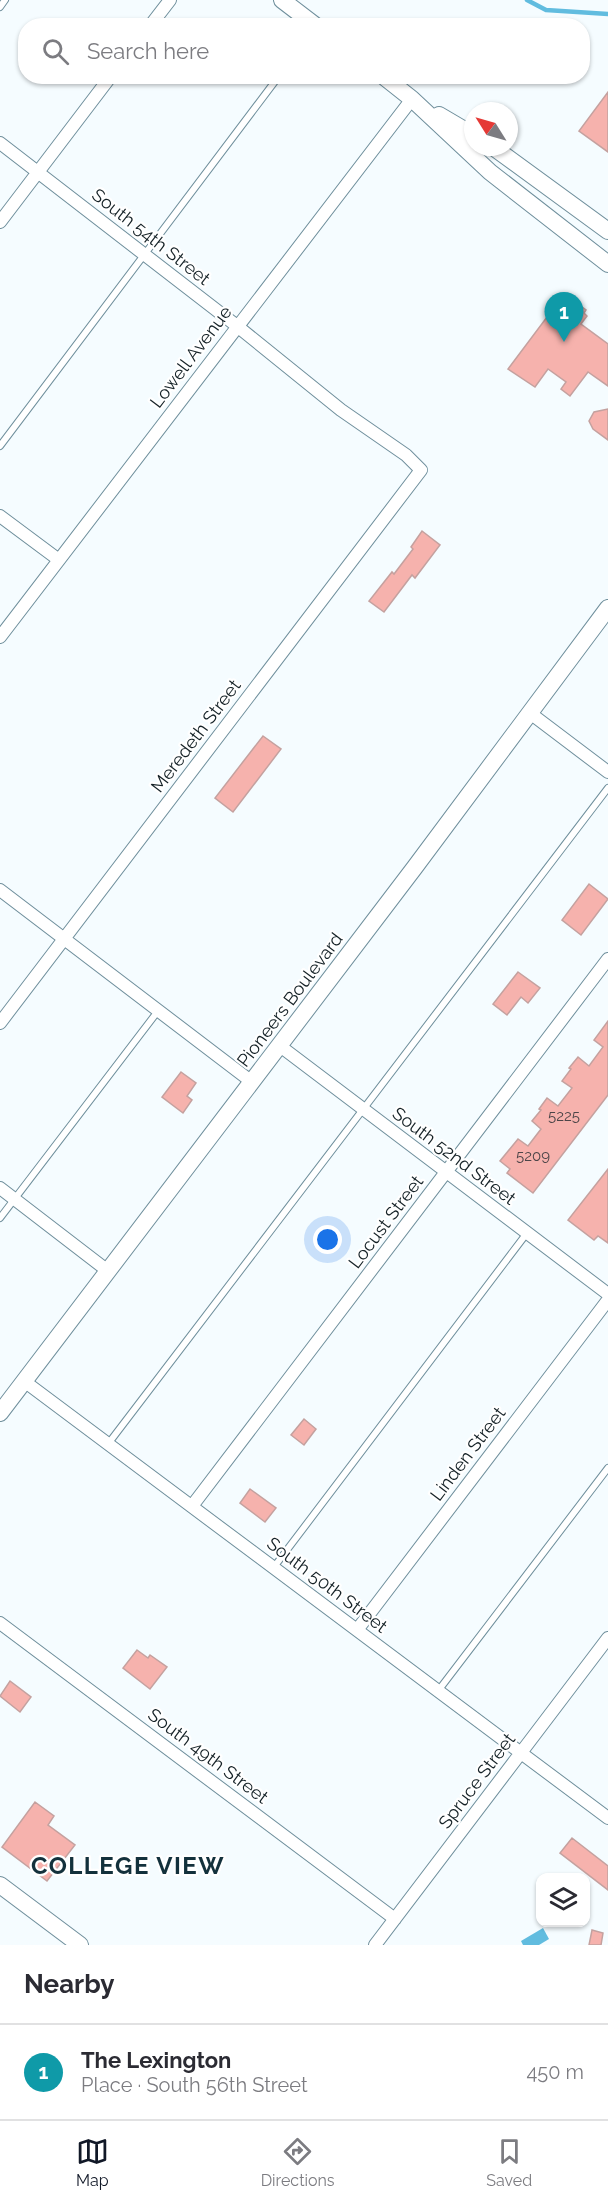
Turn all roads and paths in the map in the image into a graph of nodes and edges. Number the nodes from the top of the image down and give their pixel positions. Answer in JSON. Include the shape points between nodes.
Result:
{"nodes":[{"id":1,"x":5,"y":0,"type":"edge"},
{"id":2,"x":170,"y":0,"type":"edge"},
{"id":3,"x":282,"y":0,"type":"edge"},
{"id":4,"x":0,"y":7,"type":"edge"},
{"id":5,"x":156,"y":18,"type":"edge"},
{"id":6,"x":306,"y":18,"type":"edge"},
{"id":7,"x":105,"y":84,"type":"edge"},
{"id":8,"x":273,"y":84,"type":"edge"},
{"id":9,"x":393,"y":84,"type":"edge"},
{"id":10,"x":412,"y":99,"type":"junction"},
{"id":11,"x":464,"y":130,"type":"edge"},
{"id":12,"x":0,"y":143,"type":"edge"},
{"id":13,"x":505,"y":156,"type":"edge"},
{"id":14,"x":38,"y":172,"type":"junction"},
{"id":15,"x":0,"y":222,"type":"edge"},
{"id":16,"x":608,"y":231,"type":"edge"},
{"id":17,"x":145,"y":254,"type":"junction"},
{"id":18,"x":608,"y":264,"type":"edge"},
{"id":19,"x":237,"y":326,"type":"junction"},
{"id":20,"x":0,"y":446,"type":"edge"},
{"id":21,"x":421,"y":470,"type":"joint"},
{"id":22,"x":0,"y":516,"type":"edge"},
{"id":23,"x":59,"y":560,"type":"junction"},
{"id":24,"x":608,"y":608,"type":"edge"},
{"id":25,"x":0,"y":637,"type":"edge"},
{"id":26,"x":530,"y":712,"type":"junction"},
{"id":27,"x":608,"y":772,"type":"edge"},
{"id":28,"x":608,"y":788,"type":"edge"},
{"id":29,"x":0,"y":890,"type":"edge"},
{"id":30,"x":64,"y":939,"type":"junction"},
{"id":31,"x":608,"y":959,"type":"edge"},
{"id":32,"x":159,"y":1011,"type":"junction"},
{"id":33,"x":0,"y":1023,"type":"edge"},
{"id":34,"x":280,"y":1046,"type":"junction"},
{"id":35,"x":252,"y":1082,"type":"junction"},
{"id":36,"x":363,"y":1110,"type":"junction"},
{"id":37,"x":446,"y":1172,"type":"junction"},
{"id":38,"x":0,"y":1188,"type":"edge"},
{"id":39,"x":14,"y":1199,"type":"junction"},
{"id":40,"x":0,"y":1218,"type":"edge"},
{"id":41,"x":527,"y":1233,"type":"junction"},
{"id":42,"x":108,"y":1271,"type":"junction"},
{"id":43,"x":608,"y":1294,"type":"edge"},
{"id":44,"x":608,"y":1300,"type":"edge"},
{"id":45,"x":24,"y":1381,"type":"junction"},
{"id":46,"x":0,"y":1413,"type":"edge"},
{"id":47,"x":108,"y":1444,"type":"junction"},
{"id":48,"x":608,"y":1468,"type":"edge"},
{"id":49,"x":192,"y":1506,"type":"junction"},
{"id":50,"x":274,"y":1567,"type":"junction"},
{"id":51,"x":0,"y":1623,"type":"edge"},
{"id":52,"x":357,"y":1630,"type":"junction"},
{"id":53,"x":608,"y":1638,"type":"edge"},
{"id":54,"x":438,"y":1691,"type":"junction"},
{"id":55,"x":521,"y":1753,"type":"junction"},
{"id":56,"x":608,"y":1818,"type":"edge"},
{"id":57,"x":0,"y":1885,"type":"edge"},
{"id":58,"x":395,"y":1919,"type":"junction"},
{"id":59,"x":80,"y":1945,"type":"edge"},
{"id":60,"x":375,"y":1945,"type":"edge"}],
"edges":[{"from":1,"to":4,"type":"lane"},
{"from":2,"to":5,"type":"street"},
{"from":3,"to":6,"type":"main road"},
{"from":7,"to":14,"type":"street"},
{"from":8,"to":17,"type":"lane"},
{"from":9,"to":10,"type":"main road"},
{"from":10,"to":11,"type":"main road"},
{"from":10,"to":18,"type":"main road","via":[[490,172]]},
{"from":10,"to":19,"type":"street","name":"Lowell Avenue"},
{"from":12,"to":14,"type":"street","name":"South 54th Street"},
{"from":13,"to":16,"type":"main road"},
{"from":14,"to":15,"type":"street"},
{"from":14,"to":17,"type":"street","name":"South 54th Street"},
{"from":17,"to":19,"type":"street","name":"South 54th Street"},
{"from":17,"to":20,"type":"lane"},
{"from":19,"to":21,"type":"street","name":"South 54th Street"},
{"from":19,"to":23,"type":"street","name":"Lowell Avenue"},
{"from":21,"to":30,"type":"street","name":"Meredeth Street"},
{"from":22,"to":23,"type":"street"},
{"from":23,"to":25,"type":"street","name":"Lowell Avenue"},
{"from":24,"to":26,"type":"main road","name":"Pioneers Boulevard"},
{"from":26,"to":27,"type":"street"},
{"from":26,"to":34,"type":"main road","name":"Pioneers Boulevard"},
{"from":28,"to":36,"type":"lane"},
{"from":29,"to":30,"type":"street"},
{"from":30,"to":32,"type":"street"},
{"from":30,"to":33,"type":"street","name":"Meredeth Street"},
{"from":31,"to":37,"type":"street","name":"Locust Street"},
{"from":32,"to":35,"type":"street"},
{"from":32,"to":39,"type":"lane"},
{"from":34,"to":35,"type":"main road","name":"Pioneers Boulevard"},
{"from":34,"to":36,"type":"street","name":"South 52nd Street"},
{"from":35,"to":42,"type":"main road","name":"Pioneers Boulevard"},
{"from":36,"to":37,"type":"street","name":"South 52nd Street"},
{"from":36,"to":47,"type":"lane"},
{"from":37,"to":41,"type":"street","name":"South 52nd Street"},
{"from":37,"to":49,"type":"street","name":"Locust Street"},
{"from":38,"to":39,"type":"street"},
{"from":39,"to":40,"type":"lane"},
{"from":39,"to":42,"type":"street"},
{"from":41,"to":43,"type":"street","name":"South 52nd Street"},
{"from":41,"to":50,"type":"lane"},
{"from":42,"to":45,"type":"main road","name":"Pioneers Boulevard"},
{"from":44,"to":52,"type":"street","name":"Linden Street"},
{"from":45,"to":46,"type":"main road","name":"Pioneers Boulevard"},
{"from":45,"to":47,"type":"street","name":"South 50th Street"},
{"from":47,"to":49,"type":"street","name":"South 50th Street"},
{"from":48,"to":54,"type":"lane"},
{"from":49,"to":50,"type":"street","name":"South 50th Street"},
{"from":50,"to":52,"type":"street","name":"South 50th Street"},
{"from":51,"to":58,"type":"street","name":"South 49th Street"},
{"from":52,"to":54,"type":"street","name":"South 50th Street"},
{"from":53,"to":55,"type":"street","name":"Spruce Street"},
{"from":54,"to":55,"type":"street","name":"South 50th Street"},
{"from":55,"to":56,"type":"street","name":"South 50th Street"},
{"from":55,"to":58,"type":"street","name":"Spruce Street"},
{"from":57,"to":59,"type":"main road"},
{"from":58,"to":60,"type":"street","name":"Spruce Street"}]}
